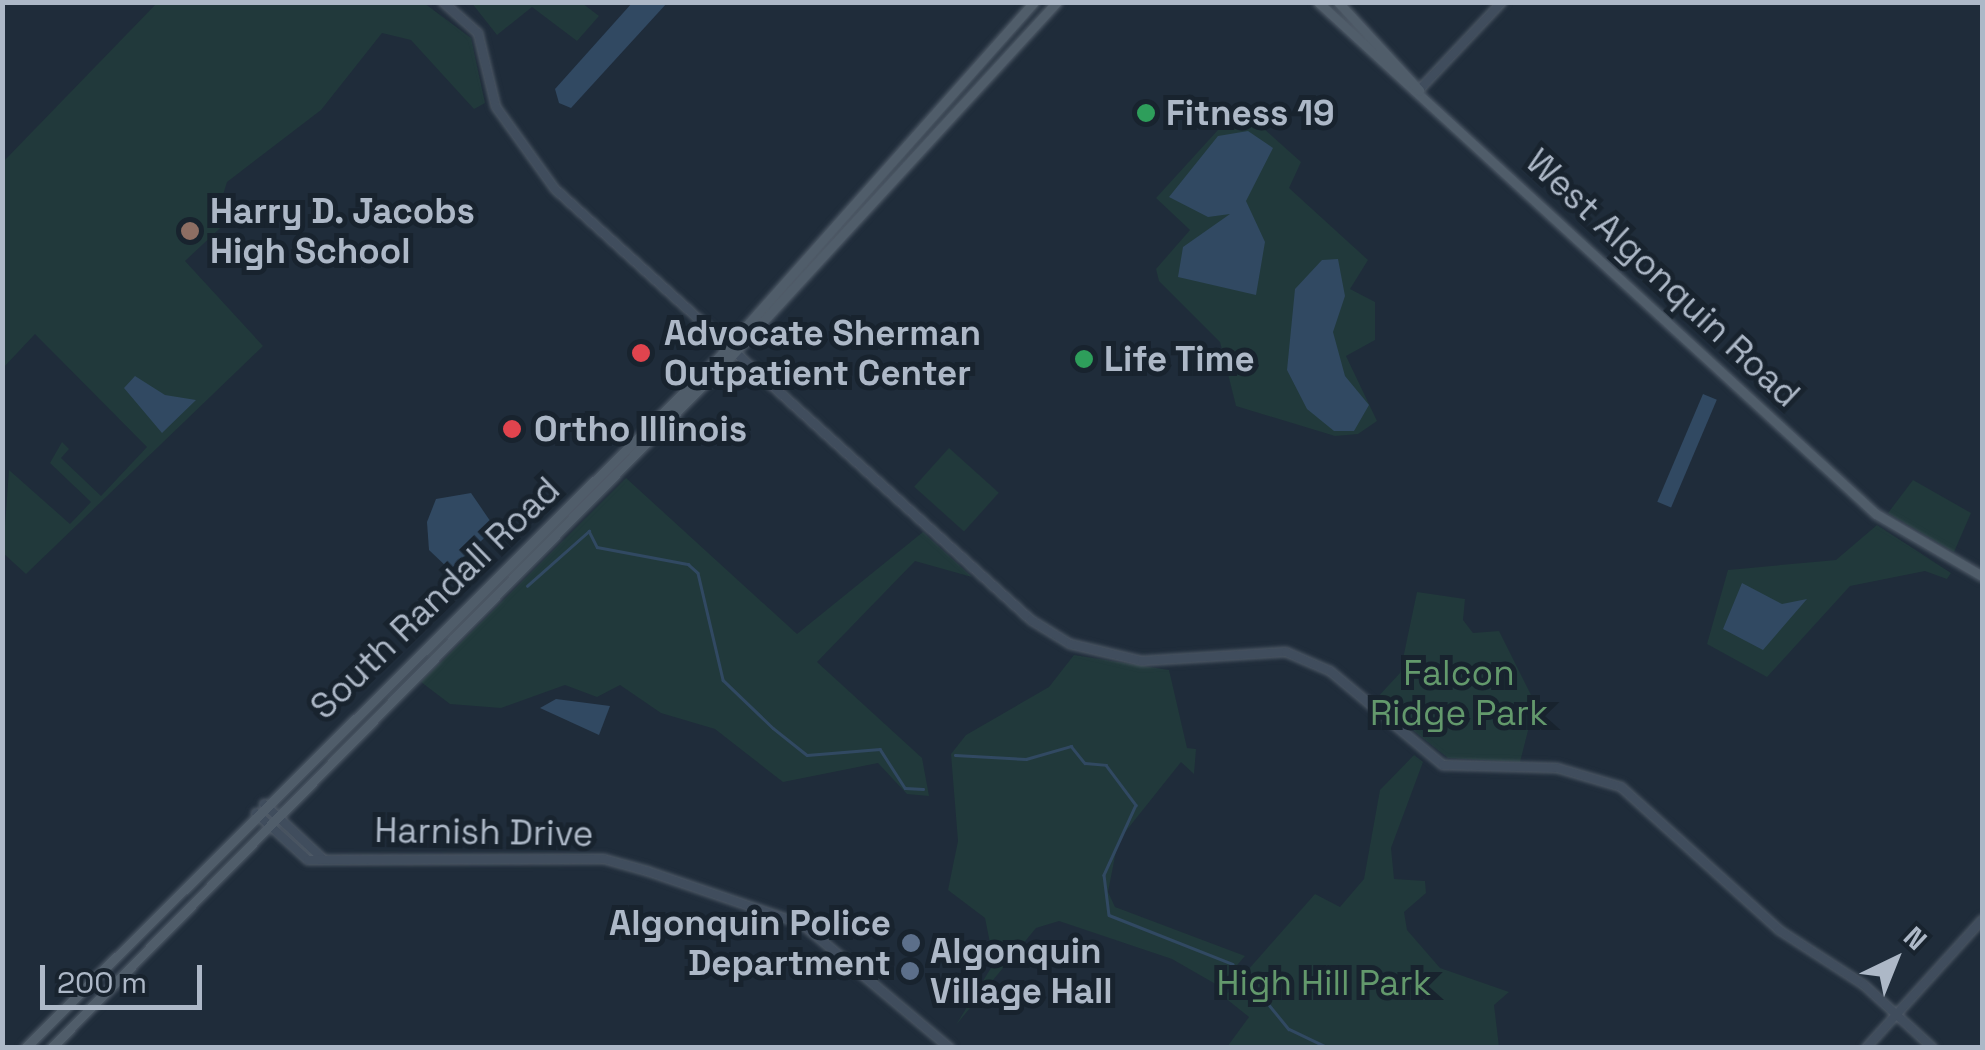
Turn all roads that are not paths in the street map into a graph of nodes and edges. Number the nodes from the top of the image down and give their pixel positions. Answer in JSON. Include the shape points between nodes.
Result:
{"nodes":[{"id":1,"x":442,"y":2,"type":"edge"},
{"id":2,"x":1034,"y":2,"type":"edge"},
{"id":3,"x":1057,"y":2,"type":"edge"},
{"id":4,"x":1318,"y":2,"type":"edge"},
{"id":5,"x":1338,"y":2,"type":"edge"},
{"id":6,"x":1502,"y":2,"type":"edge"},
{"id":7,"x":1419,"y":90,"type":"junction"},
{"id":8,"x":731,"y":350,"type":"junction"},
{"id":9,"x":1982,"y":576,"type":"edge"},
{"id":10,"x":264,"y":804,"type":"junction"},
{"id":11,"x":256,"y":813,"type":"junction"},
{"id":12,"x":276,"y":816,"type":"junction"},
{"id":13,"x":267,"y":825,"type":"junction"},
{"id":14,"x":323,"y":859,"type":"junction"},
{"id":15,"x":1982,"y":920,"type":"edge"},
{"id":16,"x":1898,"y":1015,"type":"junction"},
{"id":17,"x":25,"y":1048,"type":"edge"},
{"id":18,"x":52,"y":1048,"type":"edge"},
{"id":19,"x":950,"y":1048,"type":"edge"},
{"id":20,"x":1866,"y":1048,"type":"edge"},
{"id":21,"x":1932,"y":1048,"type":"edge"}],
"edges":[{"from":1,"to":8,"type":"street","via":[[478,32],[496,107],[555,189]]},
{"from":2,"to":8,"type":"main road","name":"South Randall Road"},
{"from":3,"to":8,"type":"main road","name":"South Randall Road"},
{"from":4,"to":7,"type":"main road","name":"West Algonquin Road"},
{"from":5,"to":7,"type":"main road"},
{"from":6,"to":7,"type":"street"},
{"from":7,"to":9,"type":"main road","name":"West Algonquin Road","via":[[1876,514]]},
{"from":8,"to":10,"type":"main road","name":"South Randall Road"},
{"from":8,"to":12,"type":"main road","name":"South Randall Road"},
{"from":8,"to":16,"type":"street","via":[[798,400],[1031,620],[1070,644],[1142,661],[1286,652],[1330,671],[1443,765],[1557,768],[1603,780],[1649,807],[1779,930]]},
{"from":10,"to":11,"type":"main road","name":"South Randall Road"},
{"from":10,"to":12,"type":"street","name":"Harnish Drive"},
{"from":11,"to":13,"type":"street","name":"Harnish Drive"},
{"from":11,"to":17,"type":"main road","name":"South Randall Road"},
{"from":12,"to":13,"type":"main road","name":"South Randall Road"},
{"from":12,"to":14,"type":"street","name":"Harnish Drive"},
{"from":13,"to":14,"type":"street","name":"Harnish Drive","via":[[302,857]]},
{"from":13,"to":18,"type":"main road","name":"South Randall Road"},
{"from":14,"to":19,"type":"street","name":"Harnish Drive","via":[[604,859],[647,871],[802,924]]},
{"from":15,"to":16,"type":"street"},
{"from":16,"to":20,"type":"street"},
{"from":16,"to":21,"type":"street"}]}
